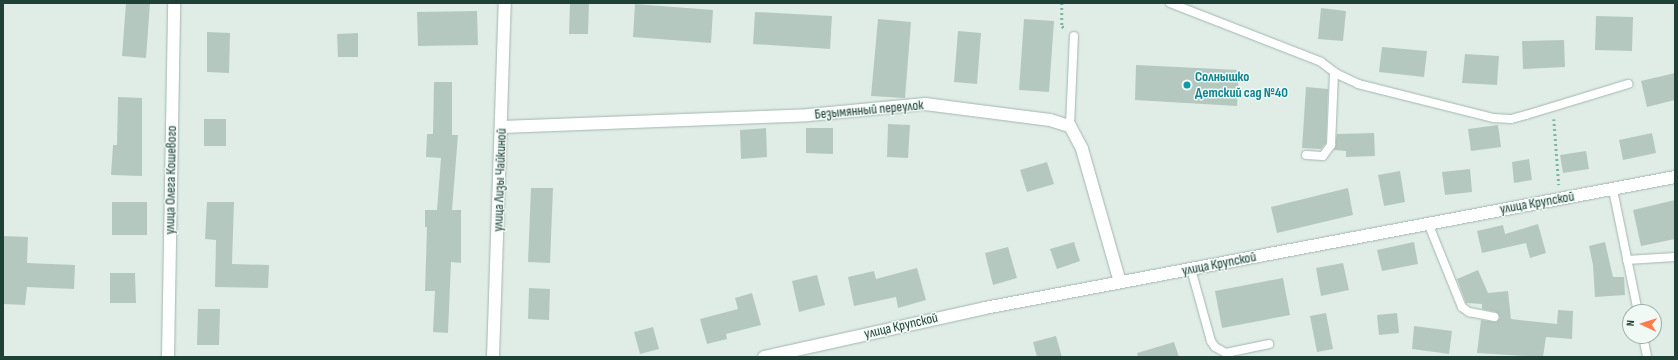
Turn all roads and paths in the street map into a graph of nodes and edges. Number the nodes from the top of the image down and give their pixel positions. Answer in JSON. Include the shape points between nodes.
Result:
{"nodes":[{"id":1,"x":174,"y":3,"type":"edge"},
{"id":2,"x":505,"y":3,"type":"edge"},
{"id":3,"x":1062,"y":3,"type":"edge"},
{"id":4,"x":1170,"y":3,"type":"edge"},
{"id":5,"x":1074,"y":36,"type":"joint"},
{"id":6,"x":1334,"y":72,"type":"junction"},
{"id":7,"x":1628,"y":84,"type":"dead end"},
{"id":8,"x":1552,"y":107,"type":"junction"},
{"id":9,"x":1070,"y":126,"type":"junction"},
{"id":10,"x":502,"y":127,"type":"junction"},
{"id":11,"x":1306,"y":155,"type":"dead end"},
{"id":12,"x":1675,"y":177,"type":"edge"},
{"id":13,"x":1613,"y":190,"type":"junction"},
{"id":14,"x":1561,"y":198,"type":"junction"},
{"id":15,"x":1428,"y":223,"type":"junction"},
{"id":16,"x":1675,"y":256,"type":"edge"},
{"id":17,"x":1627,"y":260,"type":"junction"},
{"id":18,"x":1191,"y":269,"type":"junction"},
{"id":19,"x":1120,"y":282,"type":"junction"},
{"id":20,"x":1636,"y":304,"type":"edge"},
{"id":21,"x":1495,"y":317,"type":"dead end"},
{"id":22,"x":1269,"y":344,"type":"dead end"},
{"id":23,"x":1645,"y":344,"type":"edge"},
{"id":24,"x":168,"y":357,"type":"edge"},
{"id":25,"x":493,"y":357,"type":"edge"},
{"id":26,"x":764,"y":357,"type":"edge"},
{"id":27,"x":1647,"y":357,"type":"edge"}],
"edges":[{"from":1,"to":24,"type":"street","name":"улица Олега Кошевого"},
{"from":2,"to":10,"type":"street","name":"улица Лизы Чайкиной"},
{"from":3,"to":5,"type":"path","via":[[1062,26]]},
{"from":4,"to":6,"type":"lane","via":[[1321,62]]},
{"from":5,"to":9,"type":"lane"},
{"from":6,"to":8,"type":"lane","via":[[1358,84],[1493,118],[1511,119]]},
{"from":6,"to":11,"type":"lane","via":[[1331,145],[1323,156]]},
{"from":7,"to":8,"type":"lane"},
{"from":8,"to":14,"type":"path"},
{"from":9,"to":10,"type":"street","name":"Безымянный переулок","via":[[1050,120],[925,104],[808,115]]},
{"from":9,"to":19,"type":"street","via":[[1082,149]]},
{"from":10,"to":25,"type":"street","name":"улица Лизы Чайкиной"},
{"from":12,"to":13,"type":"street","name":"улица Крупской"},
{"from":13,"to":14,"type":"street","name":"улица Крупской"},
{"from":13,"to":17,"type":"lane"},
{"from":14,"to":15,"type":"street","name":"улица Крупской"},
{"from":15,"to":18,"type":"street","name":"улица Крупской"},
{"from":15,"to":21,"type":"lane","via":[[1462,307],[1469,312]]},
{"from":16,"to":17,"type":"lane"},
{"from":17,"to":20,"type":"lane"},
{"from":18,"to":19,"type":"street","name":"улица Крупской"},
{"from":18,"to":22,"type":"lane","via":[[1210,341],[1215,347],[1226,353]]},
{"from":19,"to":26,"type":"street","name":"улица Крупской","via":[[985,308]]},
{"from":23,"to":27,"type":"lane"}]}
